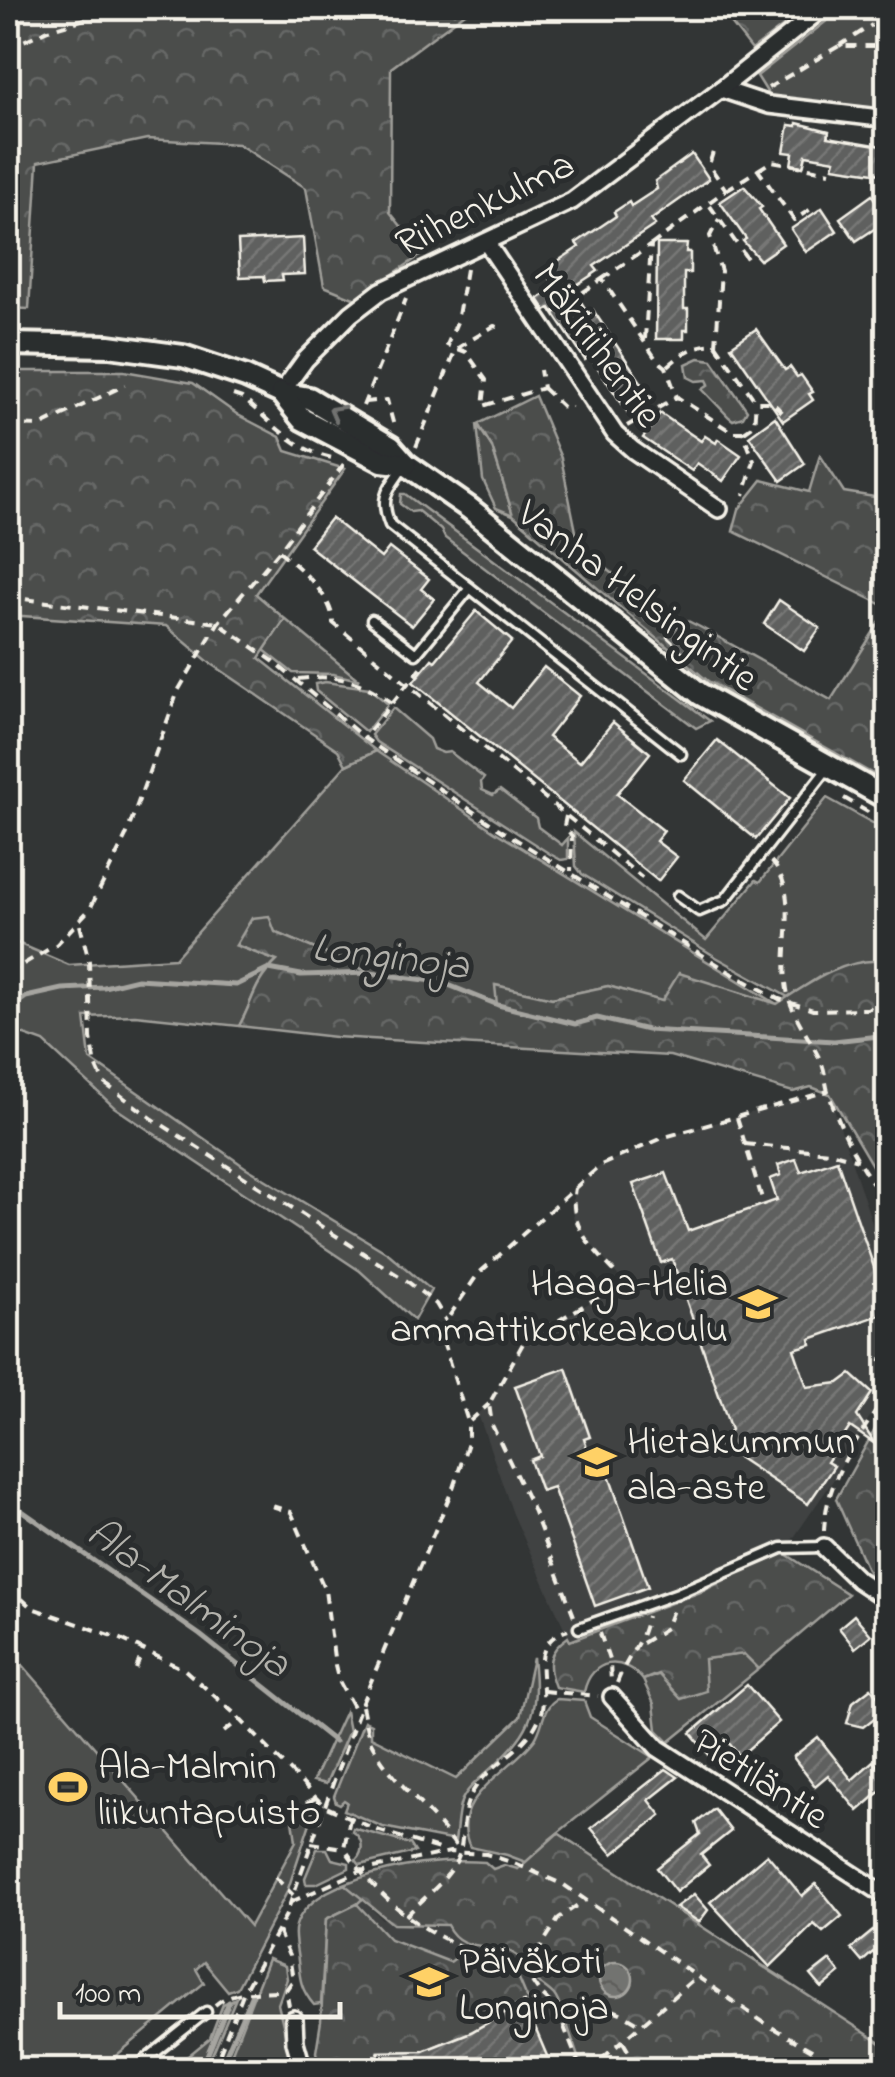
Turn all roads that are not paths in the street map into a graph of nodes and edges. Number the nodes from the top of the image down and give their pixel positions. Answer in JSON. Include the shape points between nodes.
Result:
{"nodes":[{"id":1,"x":824,"y":8,"type":"edge"},
{"id":2,"x":722,"y":90,"type":"junction"},
{"id":3,"x":888,"y":119,"type":"edge"},
{"id":4,"x":486,"y":242,"type":"junction"},
{"id":5,"x":8,"y":344,"type":"edge"},
{"id":6,"x":281,"y":393,"type":"junction"},
{"id":7,"x":406,"y":464,"type":"junction"},
{"id":8,"x":719,"y":509,"type":"dead end"},
{"id":9,"x":470,"y":588,"type":"junction"},
{"id":10,"x":372,"y":620,"type":"dead end"},
{"id":11,"x":681,"y":754,"type":"dead end"},
{"id":12,"x":828,"y":768,"type":"junction"},
{"id":13,"x":888,"y":800,"type":"edge"},
{"id":14,"x":678,"y":896,"type":"dead end"},
{"id":15,"x":824,"y":1547,"type":"joint"},
{"id":16,"x":888,"y":1600,"type":"edge"},
{"id":17,"x":579,"y":1628,"type":"road end"},
{"id":18,"x":612,"y":1697,"type":"road end"},
{"id":19,"x":888,"y":1897,"type":"edge"},
{"id":20,"x":206,"y":2012,"type":"road end"},
{"id":21,"x":294,"y":2020,"type":"dead end"},
{"id":22,"x":133,"y":2070,"type":"edge"},
{"id":23,"x":304,"y":2070,"type":"edge"}],
"edges":[{"from":1,"to":2,"type":"street","name":"Riihenkulma"},
{"from":2,"to":3,"type":"street","via":[[770,105]]},
{"from":2,"to":4,"type":"street","name":"Riihenkulma","via":[[572,201]]},
{"from":4,"to":6,"type":"street","name":"Riihenkulma","via":[[381,291],[295,371]]},
{"from":4,"to":8,"type":"street","name":"Mäkiriihentie","via":[[614,434]]},
{"from":5,"to":6,"type":"main road","name":"Vanha Helsingintie","via":[[183,356]]},
{"from":6,"to":7,"type":"main road","name":"Vanha Helsingintie","via":[[302,419],[382,462]]},
{"from":7,"to":9,"type":"lane","via":[[384,497],[390,525]]},
{"from":7,"to":12,"type":"main road","name":"Vanha Helsingintie","via":[[700,694]]},
{"from":9,"to":10,"type":"lane","via":[[416,654]]},
{"from":9,"to":11,"type":"lane"},
{"from":12,"to":13,"type":"main road","name":"Vanha Helsingintie"},
{"from":12,"to":14,"type":"lane","via":[[725,900],[699,910]]},
{"from":15,"to":16,"type":"street"},
{"from":15,"to":17,"type":"lane","via":[[782,1548]]},
{"from":18,"to":19,"type":"street","name":"Pietiläntie","via":[[658,1748]]},
{"from":20,"to":22,"type":"lane"},
{"from":21,"to":23,"type":"street"}]}
